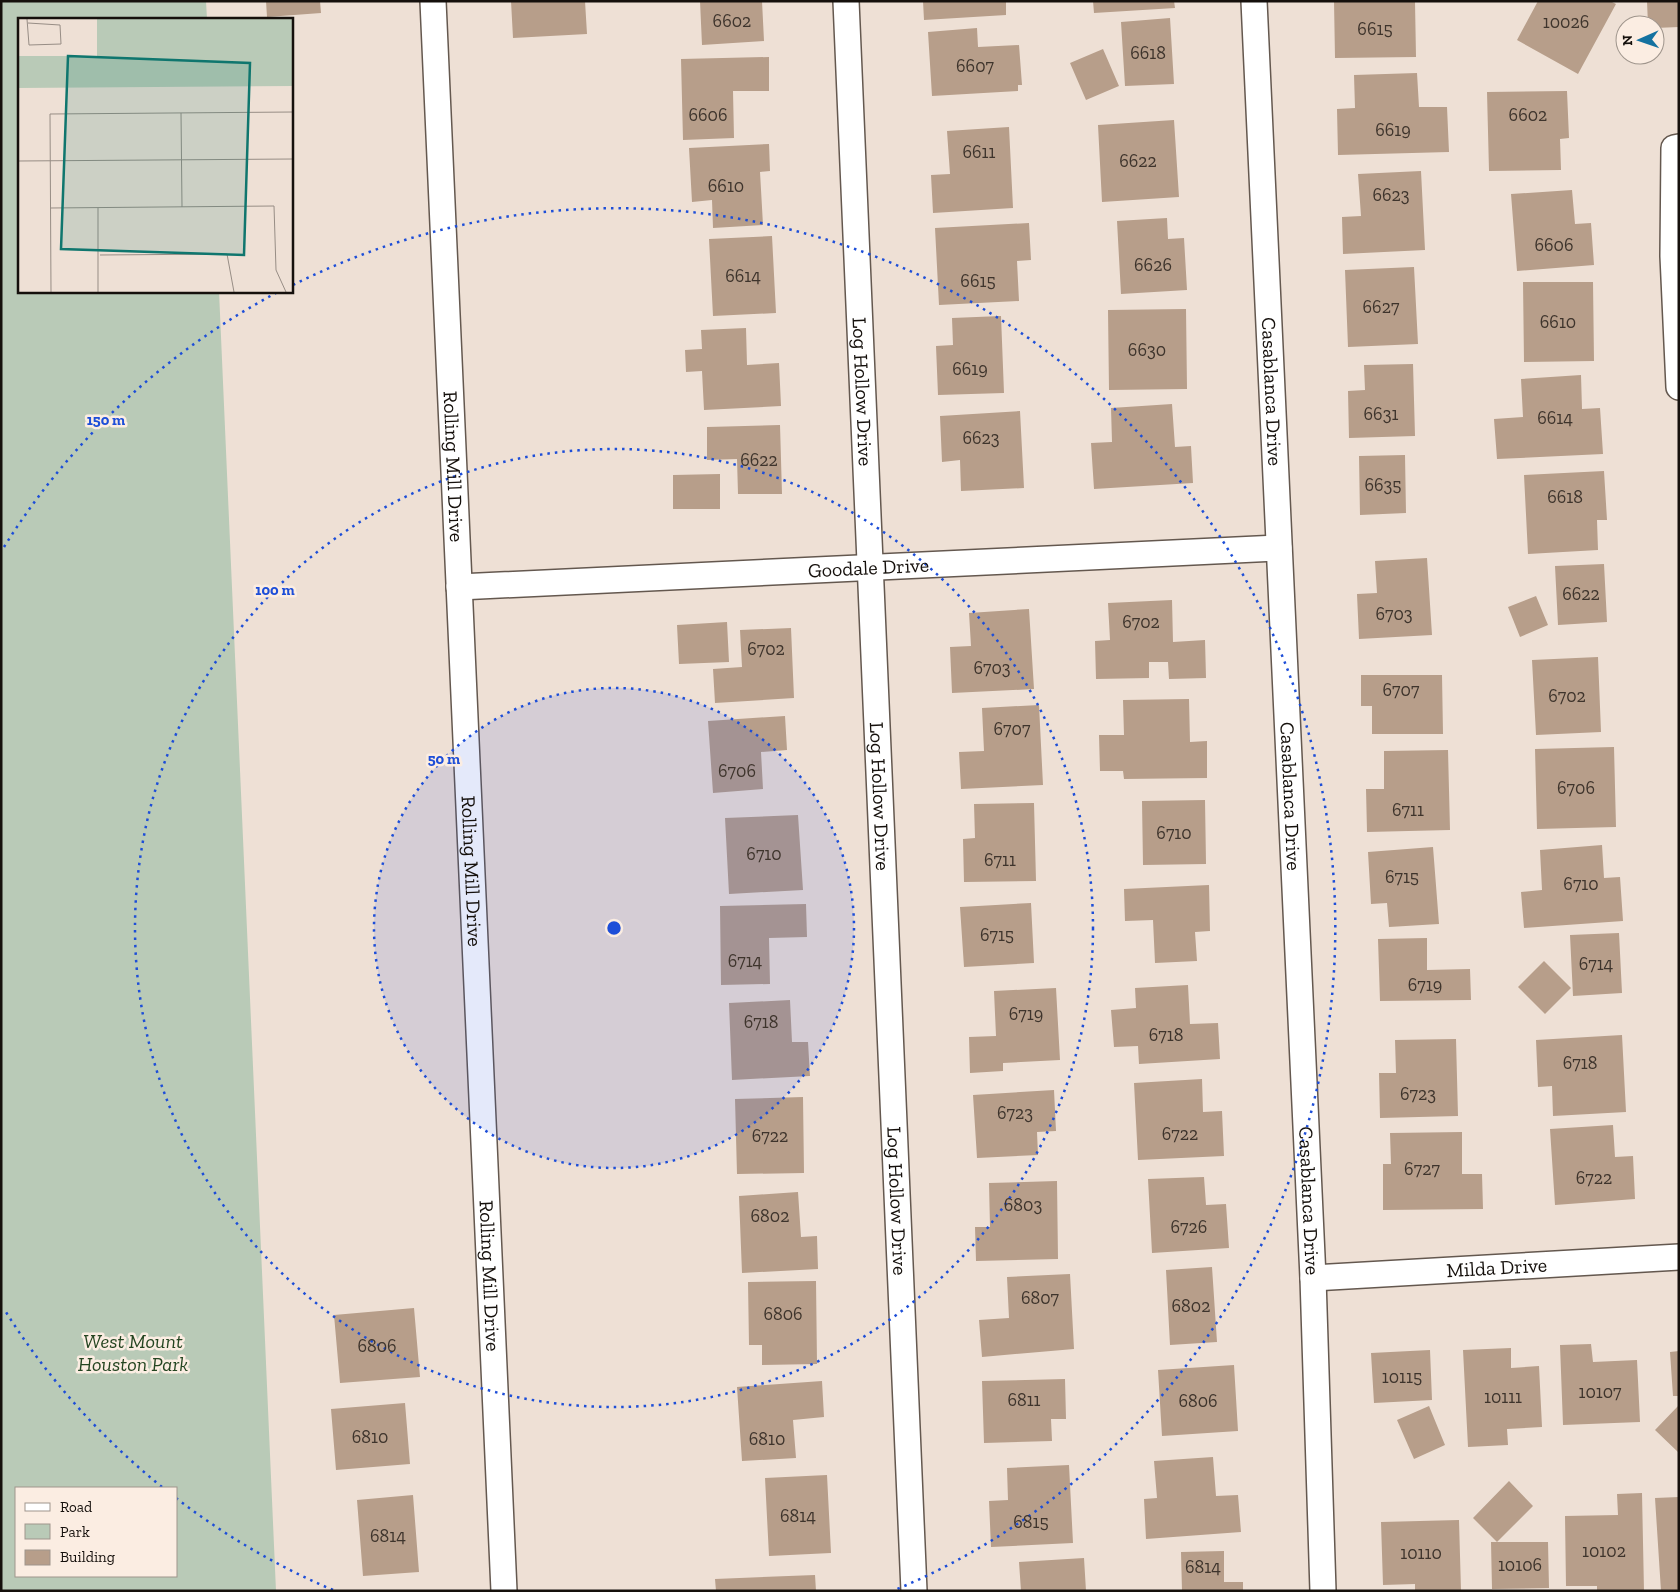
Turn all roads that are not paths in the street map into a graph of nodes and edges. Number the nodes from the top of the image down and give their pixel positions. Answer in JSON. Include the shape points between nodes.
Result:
{"nodes":[{"id":1,"x":433,"y":1,"type":"edge"},
{"id":2,"x":846,"y":1,"type":"edge"},
{"id":3,"x":1254,"y":1,"type":"edge"},
{"id":4,"x":1676,"y":148,"type":"edge"},
{"id":5,"x":1679,"y":387,"type":"edge"},
{"id":6,"x":1279,"y":548,"type":"junction"},
{"id":7,"x":870,"y":569,"type":"junction"},
{"id":8,"x":458,"y":587,"type":"junction"},
{"id":9,"x":1679,"y":1257,"type":"edge"},
{"id":10,"x":1313,"y":1278,"type":"junction"},
{"id":11,"x":504,"y":1591,"type":"edge"},
{"id":12,"x":914,"y":1591,"type":"edge"},
{"id":13,"x":1323,"y":1591,"type":"edge"}],
"edges":[{"from":1,"to":8,"type":"street","name":"Rolling Mill Drive"},
{"from":2,"to":7,"type":"street","name":"Log Hollow Drive"},
{"from":3,"to":6,"type":"street","name":"Casablanca Drive"},
{"from":4,"to":5,"type":"street","via":[[1673,256]]},
{"from":6,"to":7,"type":"street","name":"Goodale Drive"},
{"from":6,"to":10,"type":"street","name":"Casablanca Drive"},
{"from":7,"to":8,"type":"street","name":"Goodale Drive"},
{"from":7,"to":12,"type":"street","name":"Log Hollow Drive"},
{"from":8,"to":11,"type":"street","name":"Rolling Mill Drive"},
{"from":9,"to":10,"type":"street","name":"Milda Drive"},
{"from":10,"to":13,"type":"street","name":"Casablanca Drive"}]}
